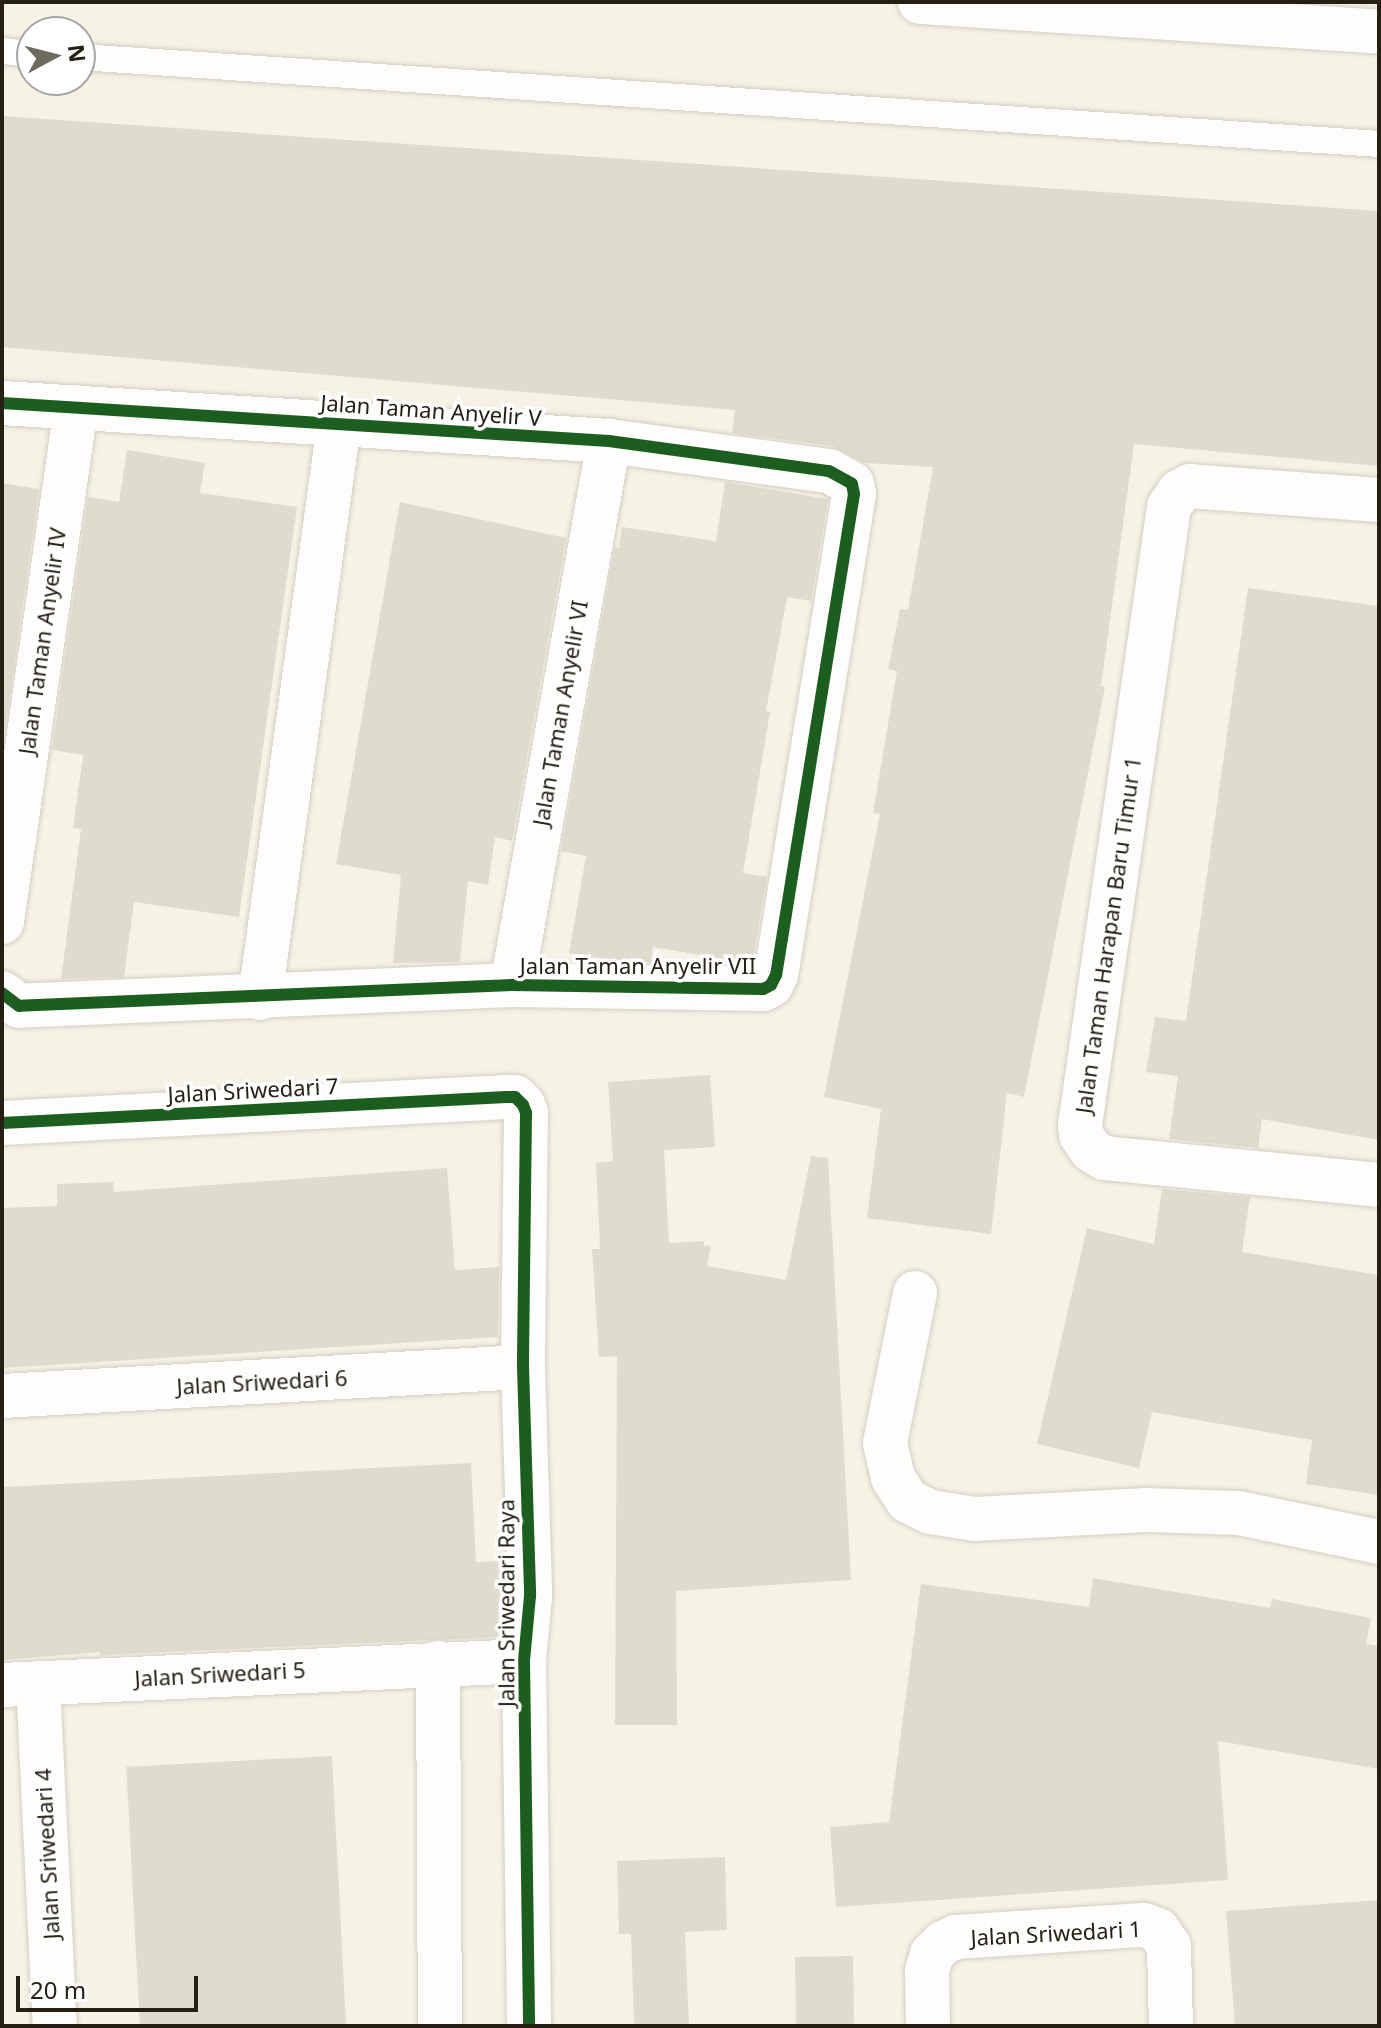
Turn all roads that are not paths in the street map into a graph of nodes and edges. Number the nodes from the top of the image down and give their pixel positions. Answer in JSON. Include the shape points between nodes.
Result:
{"nodes":[{"id":1,"x":920,"y":2,"type":"edge"},
{"id":2,"x":1379,"y":32,"type":"edge"},
{"id":3,"x":96,"y":58,"type":"edge"},
{"id":4,"x":1379,"y":144,"type":"edge"},
{"id":5,"x":2,"y":403,"type":"edge"},
{"id":6,"x":76,"y":407,"type":"junction"},
{"id":7,"x":339,"y":424,"type":"junction"},
{"id":8,"x":609,"y":441,"type":"junction"},
{"id":9,"x":852,"y":484,"type":"joint"},
{"id":10,"x":1379,"y":500,"type":"edge"},
{"id":11,"x":2,"y":922,"type":"edge"},
{"id":12,"x":512,"y":985,"type":"junction"},
{"id":13,"x":2,"y":993,"type":"edge"},
{"id":14,"x":260,"y":998,"type":"junction"},
{"id":15,"x":506,"y":1097,"type":"joint"},
{"id":16,"x":2,"y":1123,"type":"edge"},
{"id":17,"x":1379,"y":1185,"type":"edge"},
{"id":18,"x":915,"y":1293,"type":"dead end"},
{"id":19,"x":523,"y":1367,"type":"junction"},
{"id":20,"x":2,"y":1396,"type":"edge"},
{"id":21,"x":1379,"y":1542,"type":"edge"},
{"id":22,"x":524,"y":1661,"type":"junction"},
{"id":23,"x":438,"y":1663,"type":"junction"},
{"id":24,"x":20,"y":1684,"type":"edge"},
{"id":25,"x":55,"y":2026,"type":"edge"},
{"id":26,"x":440,"y":2026,"type":"edge"},
{"id":27,"x":529,"y":2026,"type":"edge"},
{"id":28,"x":928,"y":2026,"type":"edge"},
{"id":29,"x":1171,"y":2026,"type":"edge"}],
"edges":[{"from":1,"to":2,"type":"street"},
{"from":3,"to":4,"type":"lane"},
{"from":5,"to":6,"type":"street","name":"Jalan Taman Anyelir V"},
{"from":6,"to":7,"type":"street","name":"Jalan Taman Anyelir V"},
{"from":6,"to":11,"type":"street","name":"Jalan Taman Anyelir IV"},
{"from":7,"to":8,"type":"street","name":"Jalan Taman Anyelir V"},
{"from":7,"to":14,"type":"street","name":"Jalan Taman Anyelir V"},
{"from":8,"to":9,"type":"street","name":"Jalan Taman Anyelir V","via":[[829,471]]},
{"from":8,"to":12,"type":"street","name":"Jalan Taman Anyelir VI"},
{"from":9,"to":12,"type":"street","name":"Jalan Taman Anyelir VII","via":[[852,510],[771,985]]},
{"from":10,"to":17,"type":"street","name":"Jalan Taman Harapan Baru Timur 1","via":[[1190,486],[1169,507],[1081,1135],[1104,1158]]},
{"from":12,"to":14,"type":"street","name":"Jalan Taman Anyelir VII"},
{"from":13,"to":14,"type":"street","name":"Jalan Taman Anyelir VII","via":[[19,1006]]},
{"from":15,"to":16,"type":"street","name":"Jalan Sriwedari 7"},
{"from":15,"to":19,"type":"street","name":"Jalan Sriwedari Raya","via":[[519,1100],[526,1113]]},
{"from":18,"to":21,"type":"street","via":[[885,1443],[893,1478],[908,1501],[931,1512],[974,1519],[1146,1510],[1239,1513]]},
{"from":19,"to":20,"type":"street","name":"Jalan Sriwedari 6"},
{"from":19,"to":22,"type":"street","name":"Jalan Sriwedari Raya","via":[[530,1596]]},
{"from":22,"to":23,"type":"street","name":"Jalan Sriwedari 5"},
{"from":22,"to":27,"type":"street","name":"Jalan Sriwedari Raya"},
{"from":23,"to":24,"type":"street","name":"Jalan Sriwedari 5"},
{"from":23,"to":26,"type":"street"},
{"from":24,"to":25,"type":"street","name":"Jalan Sriwedari 4"},
{"from":28,"to":29,"type":"street","name":"Jalan Sriwedari 1","via":[[927,1971],[932,1954],[943,1943],[956,1937],[1144,1925],[1158,1930],[1169,1946]]}]}
